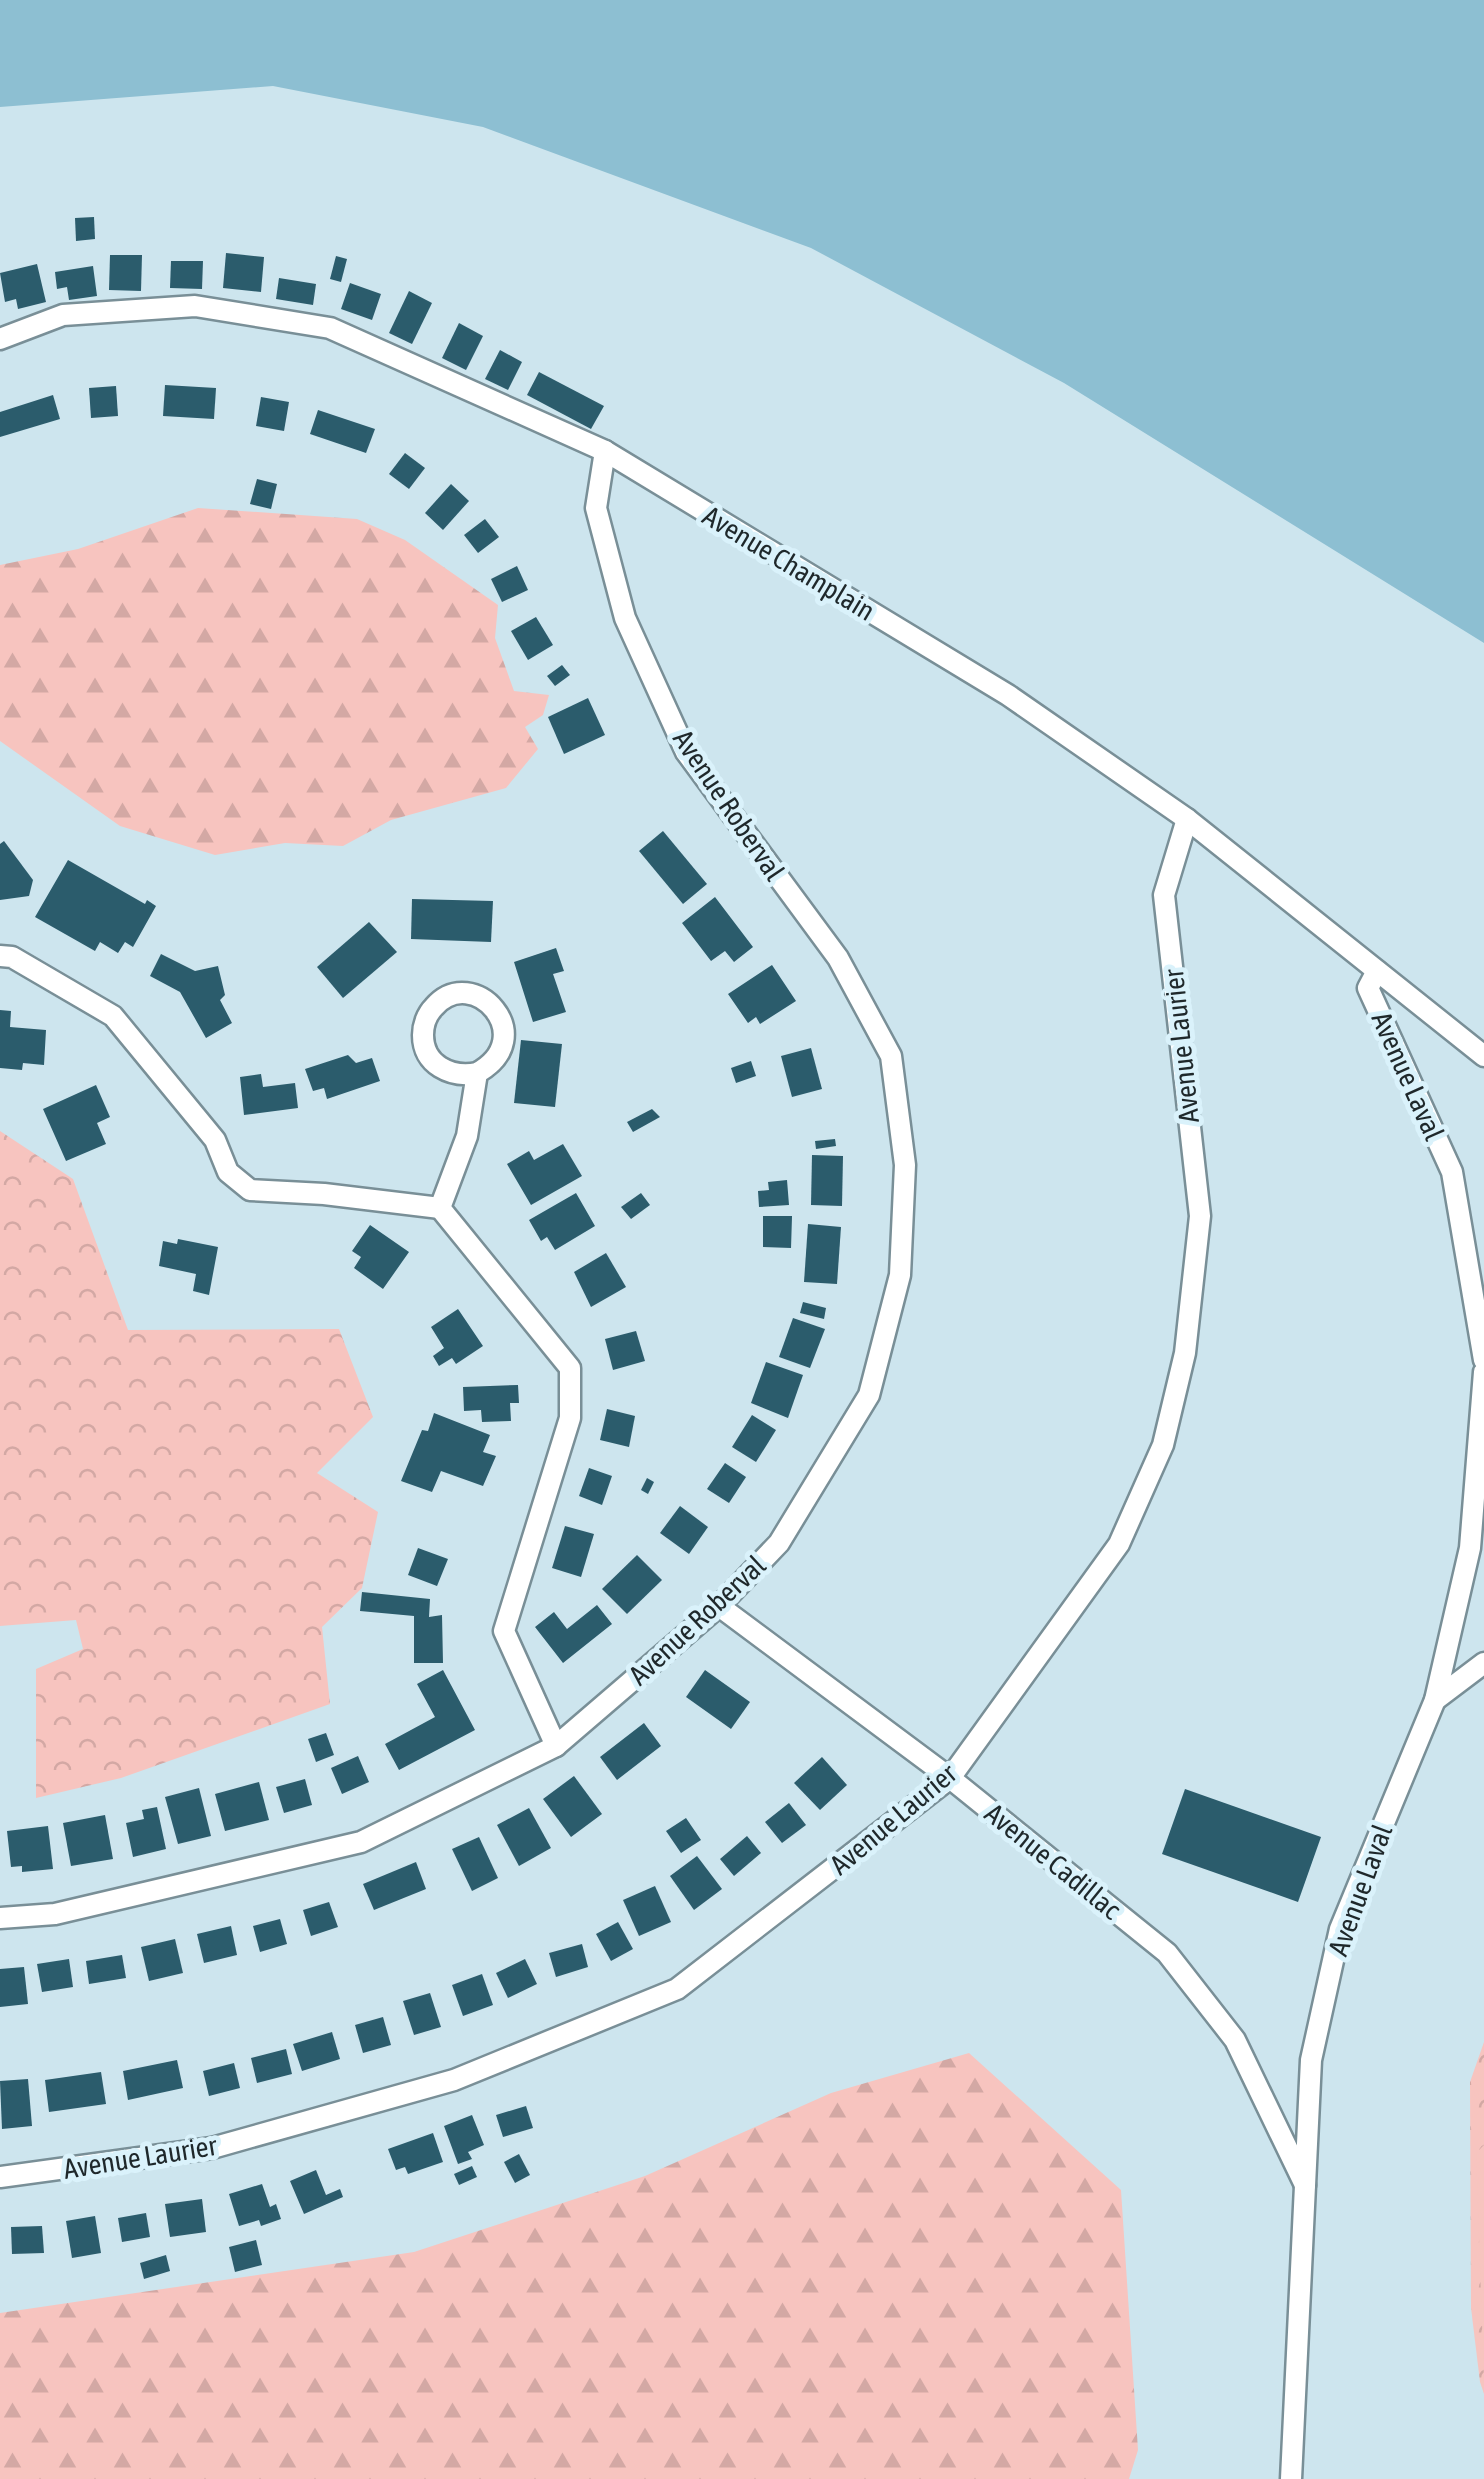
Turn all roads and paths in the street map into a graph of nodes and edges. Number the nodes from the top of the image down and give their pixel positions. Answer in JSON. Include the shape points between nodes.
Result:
{"nodes":[{"id":1,"x":0,"y":339,"type":"edge"},
{"id":2,"x":605,"y":451,"type":"junction"},
{"id":3,"x":1186,"y":819,"type":"junction"},
{"id":4,"x":0,"y":956,"type":"edge"},
{"id":5,"x":1377,"y":972,"type":"junction"},
{"id":6,"x":1484,"y":1056,"type":"edge"},
{"id":7,"x":478,"y":1073,"type":"junction"},
{"id":8,"x":440,"y":1208,"type":"junction"},
{"id":9,"x":1484,"y":1360,"type":"edge"},
{"id":10,"x":1484,"y":1372,"type":"edge"},
{"id":11,"x":719,"y":1606,"type":"junction"},
{"id":12,"x":1484,"y":1663,"type":"edge"},
{"id":13,"x":1435,"y":1700,"type":"junction"},
{"id":14,"x":556,"y":1746,"type":"junction"},
{"id":15,"x":950,"y":1778,"type":"junction"},
{"id":16,"x":0,"y":1918,"type":"edge"},
{"id":17,"x":0,"y":2178,"type":"edge"},
{"id":18,"x":1306,"y":2186,"type":"junction"},
{"id":19,"x":1291,"y":2479,"type":"edge"}],
"edges":[{"from":1,"to":2,"type":"street","name":"Avenue Champlain","via":[[63,315],[195,306],[330,328]]},
{"from":2,"to":3,"type":"street","name":"Avenue Champlain","via":[[1008,696]]},
{"from":2,"to":11,"type":"street","name":"Avenue Roberval","via":[[596,508],[625,618],[686,752],[838,958],[891,1056],[905,1164],[900,1275],[870,1394],[780,1543]]},
{"from":3,"to":5,"type":"street","name":"Avenue Champlain"},
{"from":3,"to":15,"type":"street","name":"Avenue Laurier","via":[[1164,895],[1200,1216],[1186,1353],[1163,1444],[1120,1544]]},
{"from":4,"to":8,"type":"street","via":[[113,1016],[214,1140],[228,1172],[250,1190]]},
{"from":5,"to":6,"type":"street","name":"Avenue Champlain"},
{"from":5,"to":9,"type":"street","name":"Avenue Laval","via":[[1368,988],[1452,1172]]},
{"from":7,"to":7,"type":"street","via":[[497,1058],[503,1023],[478,996],[449,997],[427,1017],[427,1052],[454,1074]]},
{"from":7,"to":8,"type":"street","via":[[467,1136]]},
{"from":8,"to":14,"type":"street","via":[[570,1368],[570,1418],[504,1631]]},
{"from":10,"to":13,"type":"street","name":"Avenue Laval","via":[[1470,1548]]},
{"from":11,"to":14,"type":"street","name":"Avenue Roberval"},
{"from":11,"to":15,"type":"street","name":"Avenue Cadillac"},
{"from":12,"to":13,"type":"street"},
{"from":13,"to":18,"type":"street","name":"Avenue Laval","via":[[1340,1929],[1311,2060]]},
{"from":14,"to":16,"type":"street","name":"Avenue Roberval","via":[[361,1842],[55,1914]]},
{"from":15,"to":17,"type":"street","name":"Avenue Laurier","via":[[678,1989],[454,2080],[212,2148]]},
{"from":15,"to":18,"type":"street","name":"Avenue Cadillac","via":[[1167,1953],[1235,2040]]},
{"from":18,"to":19,"type":"street","name":"Avenue Laval"}]}
